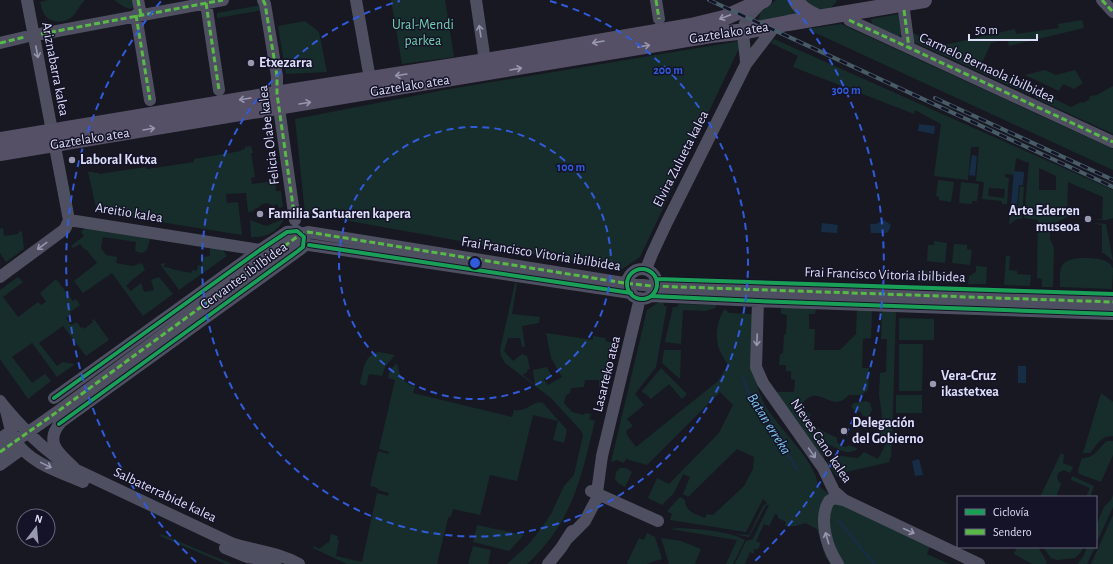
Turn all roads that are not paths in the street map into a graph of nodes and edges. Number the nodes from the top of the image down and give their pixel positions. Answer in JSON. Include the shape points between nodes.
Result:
{"nodes":[{"id":1,"x":27,"y":0,"type":"edge"},
{"id":2,"x":138,"y":0,"type":"edge"},
{"id":3,"x":223,"y":0,"type":"edge"},
{"id":4,"x":263,"y":0,"type":"edge"},
{"id":5,"x":356,"y":0,"type":"edge"},
{"id":6,"x":476,"y":0,"type":"edge"},
{"id":7,"x":656,"y":0,"type":"edge"},
{"id":8,"x":796,"y":0,"type":"edge"},
{"id":9,"x":845,"y":0,"type":"edge"},
{"id":10,"x":924,"y":0,"type":"edge"},
{"id":11,"x":1102,"y":0,"type":"edge"},
{"id":12,"x":763,"y":1,"type":"edge"},
{"id":13,"x":206,"y":3,"type":"junction"},
{"id":14,"x":904,"y":10,"type":"dead end"},
{"id":15,"x":1113,"y":12,"type":"edge"},
{"id":16,"x":138,"y":15,"type":"junction"},
{"id":17,"x":819,"y":18,"type":"junction"},
{"id":18,"x":843,"y":18,"type":"junction"},
{"id":19,"x":659,"y":20,"type":"dead end"},
{"id":20,"x":775,"y":26,"type":"junction"},
{"id":21,"x":743,"y":32,"type":"junction"},
{"id":22,"x":41,"y":34,"type":"dead end"},
{"id":23,"x":25,"y":38,"type":"dead end"},
{"id":24,"x":0,"y":43,"type":"edge"},
{"id":25,"x":909,"y":48,"type":"junction"},
{"id":26,"x":486,"y":61,"type":"junction"},
{"id":27,"x":746,"y":64,"type":"junction"},
{"id":28,"x":477,"y":75,"type":"junction"},
{"id":29,"x":370,"y":80,"type":"junction"},
{"id":30,"x":219,"y":90,"type":"dead end"},
{"id":31,"x":150,"y":100,"type":"dead end"},
{"id":32,"x":278,"y":101,"type":"junction"},
{"id":33,"x":53,"y":138,"type":"junction"},
{"id":34,"x":0,"y":140,"type":"edge"},
{"id":35,"x":1113,"y":142,"type":"edge"},
{"id":36,"x":0,"y":154,"type":"edge"},
{"id":37,"x":69,"y":220,"type":"junction"},
{"id":38,"x":295,"y":220,"type":"dead end"},
{"id":39,"x":301,"y":234,"type":"junction"},
{"id":40,"x":309,"y":245,"type":"dead end"},
{"id":41,"x":260,"y":250,"type":"junction"},
{"id":42,"x":646,"y":269,"type":"junction"},
{"id":43,"x":0,"y":277,"type":"edge"},
{"id":44,"x":644,"y":289,"type":"junction"},
{"id":45,"x":1113,"y":294,"type":"edge"},
{"id":46,"x":758,"y":301,"type":"junction"},
{"id":47,"x":1113,"y":302,"type":"edge"},
{"id":48,"x":1113,"y":314,"type":"edge"},
{"id":49,"x":54,"y":398,"type":"dead end"},
{"id":50,"x":2,"y":404,"type":"edge"},
{"id":51,"x":28,"y":433,"type":"junction"},
{"id":52,"x":0,"y":439,"type":"edge"},
{"id":53,"x":17,"y":440,"type":"junction"},
{"id":54,"x":0,"y":452,"type":"edge"},
{"id":55,"x":0,"y":465,"type":"edge"},
{"id":56,"x":76,"y":470,"type":"junction"},
{"id":57,"x":594,"y":492,"type":"junction"},
{"id":58,"x":844,"y":500,"type":"junction"},
{"id":59,"x":658,"y":521,"type":"dead end"},
{"id":60,"x":289,"y":564,"type":"edge"},
{"id":61,"x":299,"y":564,"type":"edge"},
{"id":62,"x":548,"y":564,"type":"edge"},
{"id":63,"x":838,"y":564,"type":"edge"},
{"id":64,"x":980,"y":564,"type":"edge"}],
"edges":[{"from":1,"to":33,"type":"street","name":"Ariznabarra kalea","one_way":true},
{"from":2,"to":16,"type":"street"},
{"from":3,"to":13,"type":"street"},
{"from":4,"to":32,"type":"street","name":"Felicia Olabe kalea","via":[[277,76]]},
{"from":5,"to":29,"type":"street"},
{"from":26,"to":6,"type":"street","one_way":true},
{"from":7,"to":19,"type":"street"},
{"from":8,"to":17,"type":"main road","via":[[800,6]]},
{"from":9,"to":18,"type":"main road"},
{"from":10,"to":18,"type":"main road","name":"Gaztelako atea"},
{"from":11,"to":15,"type":"street"},
{"from":12,"to":21,"type":"street","via":[[749,16]]},
{"from":12,"to":26,"type":"main road","name":"Gaztelako atea","one_way":true,"via":[[724,18],[703,23]]},
{"from":13,"to":16,"type":"street"},
{"from":13,"to":30,"type":"street"},
{"from":14,"to":25,"type":"street"},
{"from":16,"to":22,"type":"street"},
{"from":16,"to":31,"type":"street"},
{"from":17,"to":18,"type":"main road","name":"Gaztelako atea"},
{"from":17,"to":20,"type":"main road","name":"Gaztelako atea"},
{"from":18,"to":25,"type":"street","name":"Carmelo Bernaola ibilbidea"},
{"from":20,"to":21,"type":"main road","name":"Gaztelako atea"},
{"from":20,"to":27,"type":"street","name":"Elvira Zulueta kalea"},
{"from":21,"to":27,"type":"street","name":"Elvira Zulueta kalea"},
{"from":28,"to":21,"type":"main road","name":"Gaztelako atea","one_way":true},
{"from":23,"to":24,"type":"street"},
{"from":25,"to":35,"type":"street","name":"Carmelo Bernaola ibilbidea"},
{"from":26,"to":28,"type":"street","via":[[486,69]]},
{"from":26,"to":29,"type":"main road","name":"Gaztelako atea","one_way":true},
{"from":27,"to":42,"type":"street","name":"Elvira Zulueta kalea"},
{"from":32,"to":28,"type":"main road","name":"Gaztelako atea","one_way":true},
{"from":29,"to":32,"type":"main road","name":"Gaztelako atea"},
{"from":32,"to":33,"type":"main road","name":"Gaztelako atea"},
{"from":32,"to":38,"type":"street","name":"Felicia Olabe kalea"},
{"from":33,"to":34,"type":"main road","name":"Gaztelako atea"},
{"from":33,"to":36,"type":"main road","name":"Gaztelako atea"},
{"from":33,"to":37,"type":"street"},
{"from":37,"to":41,"type":"street","name":"Areitio kalea"},
{"from":37,"to":43,"type":"street","one_way":true,"via":[[65,229]]},
{"from":39,"to":41,"type":"street","name":"Cervantes ibilbidea","via":[[297,231],[287,232]]},
{"from":39,"to":44,"type":"street","name":"Frai Francisco Vitoria ibilbidea","via":[[308,232]]},
{"from":39,"to":51,"type":"street","name":"Cervantes ibilbidea"},
{"from":39,"to":56,"type":"street","name":"Cervantes ibilbidea","via":[[304,237],[303,247],[60,422],[55,433],[54,446]]},
{"from":40,"to":44,"type":"street","name":"Frai Francisco Vitoria ibilbidea"},
{"from":41,"to":49,"type":"street","name":"Cervantes ibilbidea"},
{"from":42,"to":44,"type":"street","via":[[652,273]]},
{"from":42,"to":44,"type":"street","name":"Lasarteko atea","via":[[631,274]]},
{"from":44,"to":45,"type":"street","name":"Frai Francisco Vitoria ibilbidea"},
{"from":44,"to":46,"type":"street","name":"Frai Francisco Vitoria ibilbidea"},
{"from":44,"to":47,"type":"street","name":"Frai Francisco Vitoria ibilbidea"},
{"from":44,"to":57,"type":"street","name":"Lasarteko atea","via":[[602,456],[595,470]]},
{"from":46,"to":48,"type":"street","name":"Frai Francisco Vitoria ibilbidea"},
{"from":46,"to":58,"type":"street","name":"Nieves Cano kalea","one_way":true,"via":[[756,367],[763,383],[823,468],[834,491]]},
{"from":50,"to":51,"type":"street","name":"Salbaterrabide kalea"},
{"from":50,"to":53,"type":"street"},
{"from":51,"to":53,"type":"street","name":"Cervantes ibilbidea"},
{"from":51,"to":56,"type":"street","name":"Salbaterrabide kalea"},
{"from":52,"to":53,"type":"street","name":"Cervantes ibilbidea"},
{"from":53,"to":54,"type":"street","name":"Cervantes ibilbidea"},
{"from":53,"to":55,"type":"street","name":"Cervantes ibilbidea"},
{"from":53,"to":60,"type":"street","name":"Salbaterrabide kalea","one_way":true,"via":[[41,462],[232,552]]},
{"from":56,"to":61,"type":"street","name":"Salbaterrabide kalea","via":[[231,543],[284,557]]},
{"from":57,"to":59,"type":"street"},
{"from":57,"to":62,"type":"street","name":"Lasarteko atea","via":[[568,538]]},
{"from":63,"to":58,"type":"street","one_way":true,"via":[[830,549],[824,523],[829,501],[834,498]]},
{"from":58,"to":64,"type":"street","name":"Nieves Cano kalea","one_way":true}]}
